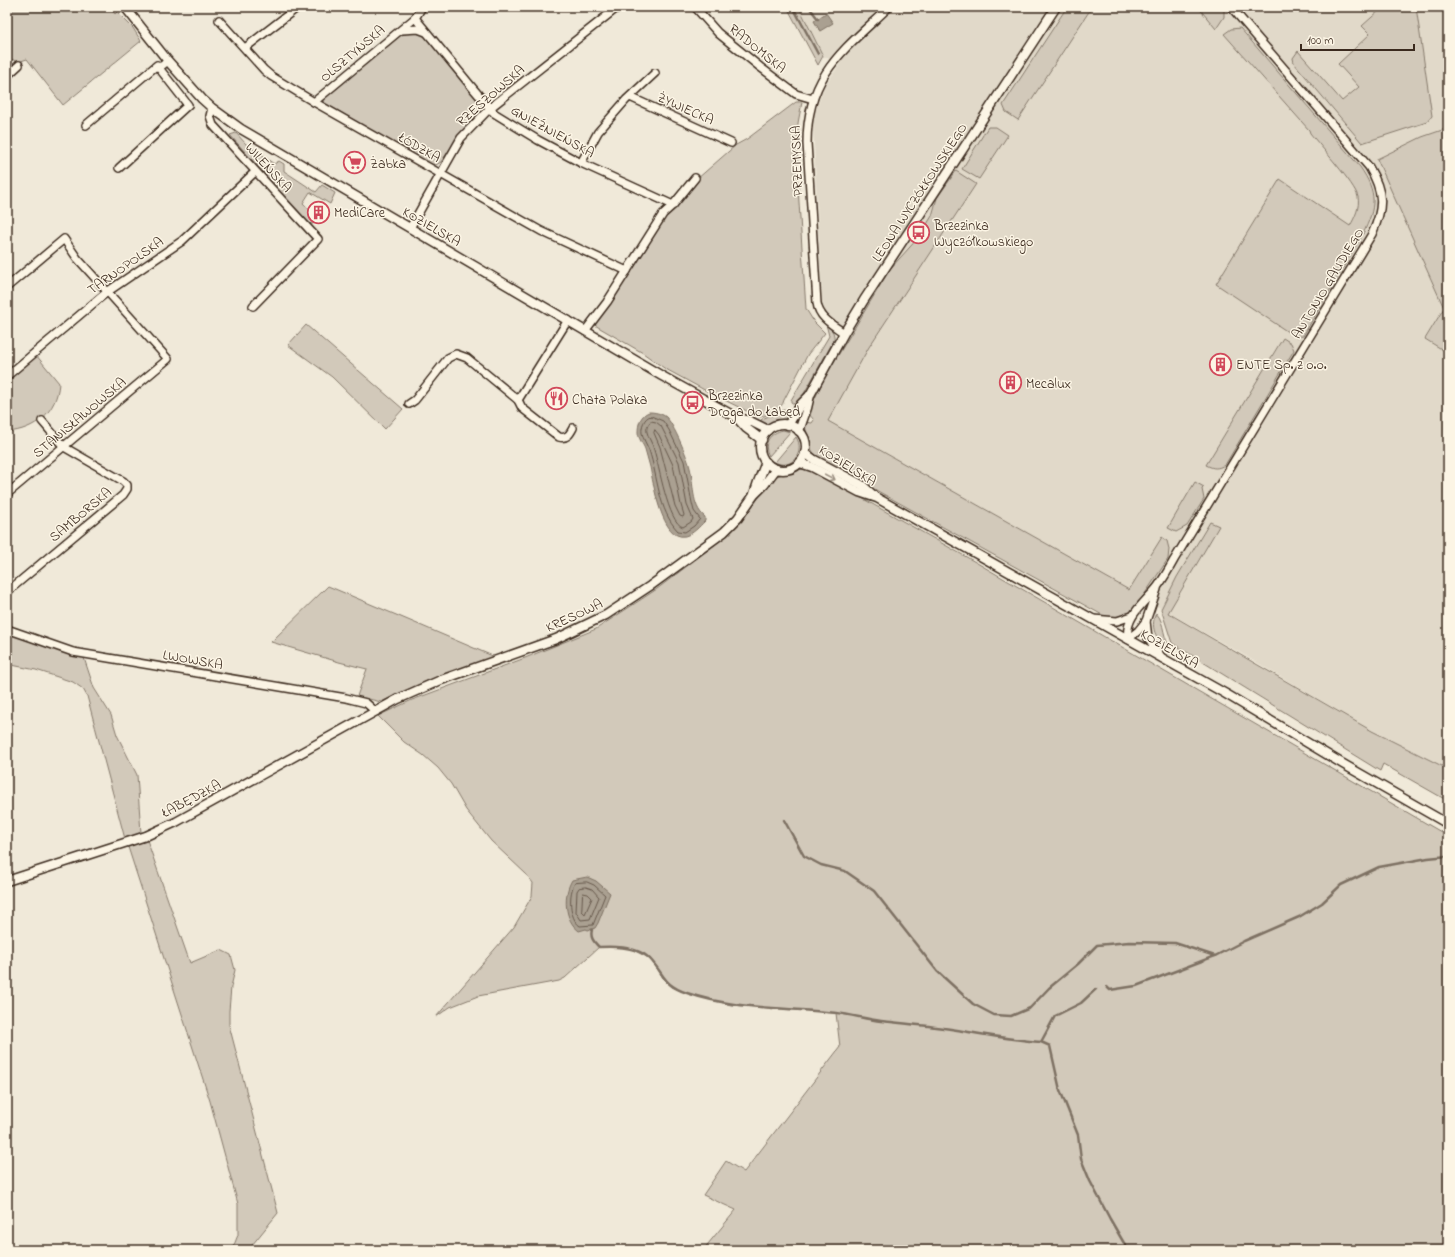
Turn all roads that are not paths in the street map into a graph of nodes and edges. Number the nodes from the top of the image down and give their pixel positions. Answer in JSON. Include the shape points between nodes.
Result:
{"nodes":[{"id":1,"x":124,"y":7,"type":"edge"},
{"id":2,"x":298,"y":7,"type":"edge"},
{"id":3,"x":422,"y":7,"type":"edge"},
{"id":4,"x":618,"y":7,"type":"edge"},
{"id":5,"x":694,"y":7,"type":"edge"},
{"id":6,"x":889,"y":7,"type":"edge"},
{"id":7,"x":1056,"y":7,"type":"edge"},
{"id":8,"x":1231,"y":7,"type":"edge"},
{"id":9,"x":415,"y":18,"type":"junction"},
{"id":10,"x":219,"y":20,"type":"dead end"},
{"id":11,"x":399,"y":31,"type":"junction"},
{"id":12,"x":427,"y":33,"type":"junction"},
{"id":13,"x":245,"y":48,"type":"junction"},
{"id":14,"x":168,"y":61,"type":"junction"},
{"id":15,"x":19,"y":65,"type":"dead end"},
{"id":16,"x":159,"y":68,"type":"junction"},
{"id":17,"x":655,"y":73,"type":"dead end"},
{"id":18,"x":7,"y":76,"type":"edge"},
{"id":19,"x":630,"y":97,"type":"junction"},
{"id":20,"x":813,"y":99,"type":"junction"},
{"id":21,"x":314,"y":102,"type":"junction"},
{"id":22,"x":212,"y":108,"type":"junction"},
{"id":23,"x":490,"y":108,"type":"junction"},
{"id":24,"x":86,"y":125,"type":"dead end"},
{"id":25,"x":731,"y":143,"type":"dead end"},
{"id":26,"x":581,"y":163,"type":"junction"},
{"id":27,"x":119,"y":168,"type":"dead end"},
{"id":28,"x":256,"y":172,"type":"junction"},
{"id":29,"x":440,"y":173,"type":"junction"},
{"id":30,"x":695,"y":178,"type":"dead end"},
{"id":31,"x":673,"y":205,"type":"junction"},
{"id":32,"x":410,"y":228,"type":"junction"},
{"id":33,"x":627,"y":271,"type":"junction"},
{"id":34,"x":7,"y":287,"type":"edge"},
{"id":35,"x":107,"y":292,"type":"junction"},
{"id":36,"x":253,"y":306,"type":"dead end"},
{"id":37,"x":568,"y":320,"type":"junction"},
{"id":38,"x":585,"y":330,"type":"junction"},
{"id":39,"x":844,"y":333,"type":"junction"},
{"id":40,"x":7,"y":376,"type":"edge"},
{"id":41,"x":810,"y":395,"type":"junction"},
{"id":42,"x":518,"y":400,"type":"junction"},
{"id":43,"x":409,"y":404,"type":"dead end"},
{"id":44,"x":736,"y":417,"type":"junction"},
{"id":45,"x":42,"y":421,"type":"dead end"},
{"id":46,"x":788,"y":425,"type":"junction"},
{"id":47,"x":573,"y":428,"type":"dead end"},
{"id":48,"x":768,"y":430,"type":"junction"},
{"id":49,"x":799,"y":430,"type":"junction"},
{"id":50,"x":762,"y":440,"type":"junction"},
{"id":51,"x":64,"y":447,"type":"junction"},
{"id":52,"x":805,"y":453,"type":"junction"},
{"id":53,"x":766,"y":462,"type":"junction"},
{"id":54,"x":800,"y":463,"type":"junction"},
{"id":55,"x":776,"y":469,"type":"junction"},
{"id":56,"x":7,"y":494,"type":"edge"},
{"id":57,"x":754,"y":495,"type":"junction"},
{"id":58,"x":877,"y":498,"type":"junction"},
{"id":59,"x":1158,"y":587,"type":"junction"},
{"id":60,"x":7,"y":592,"type":"edge"},
{"id":61,"x":1132,"y":616,"type":"junction"},
{"id":62,"x":1093,"y":619,"type":"junction"},
{"id":63,"x":1146,"y":620,"type":"junction"},
{"id":64,"x":7,"y":629,"type":"edge"},
{"id":65,"x":1128,"y":639,"type":"junction"},
{"id":66,"x":1162,"y":658,"type":"junction"},
{"id":67,"x":375,"y":711,"type":"junction"},
{"id":68,"x":1448,"y":824,"type":"edge"},
{"id":69,"x":7,"y":881,"type":"edge"}],
"edges":[{"from":1,"to":14,"type":"street","name":"KOZIELSKA"},
{"from":2,"to":13,"type":"street"},
{"from":3,"to":9,"type":"street","name":"OLSZTYŃSKA"},
{"from":4,"to":23,"type":"street","name":"RZESZOWSKA"},
{"from":5,"to":20,"type":"street","name":"RADOMSKA","via":[[724,38],[760,67],[796,94]]},
{"from":6,"to":20,"type":"street","name":"PRZEMYSKA","via":[[834,60],[818,84]]},
{"from":7,"to":39,"type":"street","name":"LEONA WYCZÓŁKOWSKIEGO"},
{"from":8,"to":59,"type":"street","name":"ANTONIO GAUDIEGO","via":[[1369,167],[1379,186],[1380,212],[1372,234]]},
{"from":9,"to":11,"type":"street","name":"OLSZTYŃSKA"},
{"from":9,"to":12,"type":"street","name":"GNIEŹNIEŃSKA"},
{"from":10,"to":13,"type":"street","name":"ŁÓDZKA"},
{"from":11,"to":12,"type":"street","via":[[418,29]]},
{"from":11,"to":21,"type":"street","name":"OLSZTYŃSKA"},
{"from":12,"to":23,"type":"street","name":"GNIEŹNIEŃSKA"},
{"from":13,"to":21,"type":"street","name":"ŁÓDZKA","via":[[271,76]]},
{"from":14,"to":16,"type":"street"},
{"from":14,"to":22,"type":"street","name":"KOZIELSKA"},
{"from":15,"to":18,"type":"street"},
{"from":16,"to":24,"type":"street","via":[[156,65]]},
{"from":16,"to":27,"type":"street","via":[[188,105]]},
{"from":17,"to":19,"type":"street","name":"ŻYWIECKA"},
{"from":19,"to":25,"type":"street","name":"ŻYWIECKA"},
{"from":19,"to":26,"type":"street","name":"ŻYWIECKA","via":[[598,132]]},
{"from":20,"to":39,"type":"street","name":"PRZEMYSKA","via":[[807,138],[817,303],[822,316]]},
{"from":21,"to":29,"type":"street","name":"ŁÓDZKA"},
{"from":22,"to":28,"type":"street","name":"WILEŃSKA","via":[[210,116],[213,125]]},
{"from":22,"to":32,"type":"street","name":"KOZIELSKA","via":[[241,129]]},
{"from":23,"to":26,"type":"street","name":"GNIEŹNIEŃSKA","via":[[506,121]]},
{"from":23,"to":29,"type":"street","name":"RZESZOWSKA","via":[[461,138]]},
{"from":26,"to":31,"type":"street","name":"GNIEŹNIEŃSKA"},
{"from":28,"to":35,"type":"street","name":"TARNOPOLSKA","via":[[182,241]]},
{"from":28,"to":36,"type":"street","name":"WILEŃSKA","via":[[318,239]]},
{"from":29,"to":32,"type":"street","name":"RZESZOWSKA"},
{"from":29,"to":33,"type":"street","name":"ŁÓDZKA","via":[[541,231]]},
{"from":30,"to":31,"type":"street"},
{"from":31,"to":33,"type":"street","via":[[663,214]]},
{"from":32,"to":37,"type":"street","name":"KOZIELSKA"},
{"from":33,"to":38,"type":"street"},
{"from":34,"to":35,"type":"street","via":[[64,239]]},
{"from":35,"to":40,"type":"street","name":"TARNOPOLSKA"},
{"from":35,"to":51,"type":"street","name":"STANISŁAWOWSKA","via":[[168,359]]},
{"from":37,"to":38,"type":"street","name":"KOZIELSKA"},
{"from":37,"to":42,"type":"street"},
{"from":38,"to":44,"type":"street","name":"KOZIELSKA"},
{"from":39,"to":41,"type":"street","name":"LEONA WYCZÓŁKOWSKIEGO"},
{"from":41,"to":46,"type":"street","name":"LEONA WYCZÓŁKOWSKIEGO"},
{"from":41,"to":49,"type":"street","name":"LEONA WYCZÓŁKOWSKIEGO"},
{"from":42,"to":43,"type":"street","via":[[467,358],[452,355]]},
{"from":42,"to":47,"type":"street","via":[[522,408],[559,437],[565,438]]},
{"from":44,"to":48,"type":"street","name":"KOZIELSKA"},
{"from":44,"to":50,"type":"street","name":"KOZIELSKA"},
{"from":45,"to":51,"type":"street"},
{"from":46,"to":48,"type":"street","via":[[778,425]]},
{"from":46,"to":49,"type":"street"},
{"from":48,"to":50,"type":"street"},
{"from":49,"to":52,"type":"street","via":[[805,439]]},
{"from":50,"to":53,"type":"street","via":[[761,452]]},
{"from":51,"to":56,"type":"street","name":"STANISŁAWOWSKA"},
{"from":51,"to":60,"type":"street","name":"SAMBORSKA","via":[[123,481],[127,489]]},
{"from":52,"to":54,"type":"street"},
{"from":52,"to":58,"type":"street","name":"KOZIELSKA","via":[[862,485]]},
{"from":53,"to":55,"type":"street"},
{"from":53,"to":57,"type":"street","name":"KRESOWA"},
{"from":54,"to":55,"type":"street","via":[[791,469]]},
{"from":54,"to":58,"type":"street","name":"KOZIELSKA","one_way":true,"via":[[858,492]]},
{"from":55,"to":57,"type":"street","name":"KRESOWA"},
{"from":57,"to":67,"type":"street","name":"KRESOWA","via":[[738,518],[724,532],[606,615],[556,639],[422,688]]},
{"from":58,"to":62,"type":"street","name":"KOZIELSKA"},
{"from":59,"to":61,"type":"street","name":"ANTONIO GAUDIEGO"},
{"from":59,"to":63,"type":"street","name":"ANTONIO GAUDIEGO"},
{"from":61,"to":62,"type":"street","via":[[1117,621]]},
{"from":61,"to":65,"type":"street","name":"ANTONIO GAUDIEGO","via":[[1127,628]]},
{"from":62,"to":65,"type":"street","name":"KOZIELSKA"},
{"from":63,"to":65,"type":"street","name":"ANTONIO GAUDIEGO","via":[[1138,632]]},
{"from":63,"to":66,"type":"street","name":"ANTONIO GAUDIEGO","via":[[1148,638]]},
{"from":64,"to":67,"type":"street","name":"LWOWSKA","via":[[73,652],[346,698],[366,703]]},
{"from":65,"to":66,"type":"street","name":"KOZIELSKA"},
{"from":66,"to":68,"type":"street","name":"KOZIELSKA"},
{"from":67,"to":69,"type":"street","name":"ŁABĘDZKA","via":[[176,822],[146,836]]}]}
